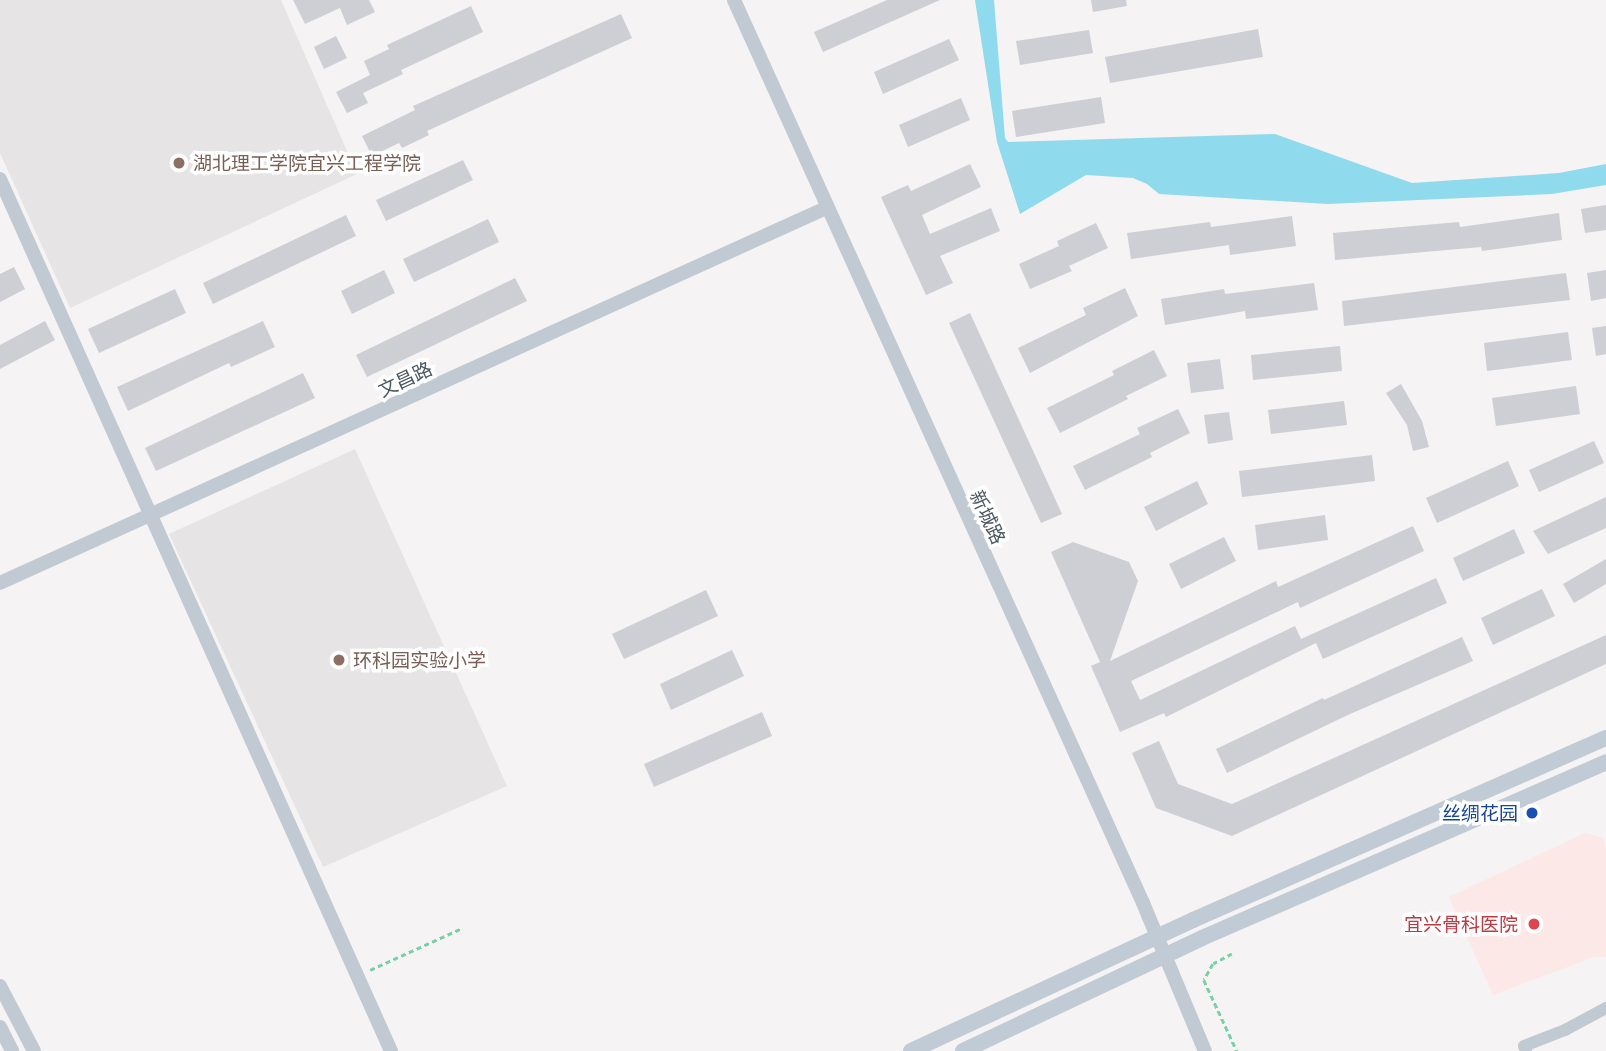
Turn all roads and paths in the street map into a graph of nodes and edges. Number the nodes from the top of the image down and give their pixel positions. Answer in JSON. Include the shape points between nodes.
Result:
{"nodes":[{"id":1,"x":734,"y":0,"type":"edge"},
{"id":2,"x":0,"y":179,"type":"edge"},
{"id":3,"x":826,"y":208,"type":"junction"},
{"id":4,"x":151,"y":516,"type":"junction"},
{"id":5,"x":0,"y":583,"type":"edge"},
{"id":6,"x":1606,"y":738,"type":"edge"},
{"id":7,"x":1606,"y":762,"type":"edge"},
{"id":8,"x":462,"y":928,"type":"dead end"},
{"id":9,"x":1156,"y":937,"type":"junction"},
{"id":10,"x":1232,"y":954,"type":"dead end"},
{"id":11,"x":1164,"y":956,"type":"junction"},
{"id":12,"x":357,"y":975,"type":"junction"},
{"id":13,"x":0,"y":986,"type":"edge"},
{"id":14,"x":1606,"y":1008,"type":"edge"},
{"id":15,"x":0,"y":1027,"type":"edge"},
{"id":16,"x":12,"y":1051,"type":"edge"},
{"id":17,"x":34,"y":1051,"type":"edge"},
{"id":18,"x":391,"y":1051,"type":"edge"},
{"id":19,"x":911,"y":1051,"type":"edge"},
{"id":20,"x":962,"y":1051,"type":"edge"},
{"id":21,"x":1205,"y":1051,"type":"edge"},
{"id":22,"x":1237,"y":1051,"type":"edge"},
{"id":23,"x":1526,"y":1051,"type":"edge"}],
"edges":[{"from":1,"to":3,"type":"street","name":"新城路"},
{"from":2,"to":4,"type":"street"},
{"from":3,"to":4,"type":"street","name":"文昌路"},
{"from":3,"to":9,"type":"street","name":"新城路"},
{"from":4,"to":5,"type":"street","name":"文昌路"},
{"from":4,"to":12,"type":"street"},
{"from":6,"to":9,"type":"main road"},
{"from":7,"to":11,"type":"main road"},
{"from":8,"to":12,"type":"path"},
{"from":9,"to":11,"type":"street","name":"新城路"},
{"from":9,"to":19,"type":"main road"},
{"from":10,"to":22,"type":"path","via":[[1213,964],[1204,980]]},
{"from":11,"to":20,"type":"main road"},
{"from":11,"to":21,"type":"street","name":"新城路"},
{"from":12,"to":18,"type":"street"},
{"from":13,"to":17,"type":"street"},
{"from":14,"to":23,"type":"street","via":[[1524,1045]]},
{"from":15,"to":16,"type":"street"}]}
